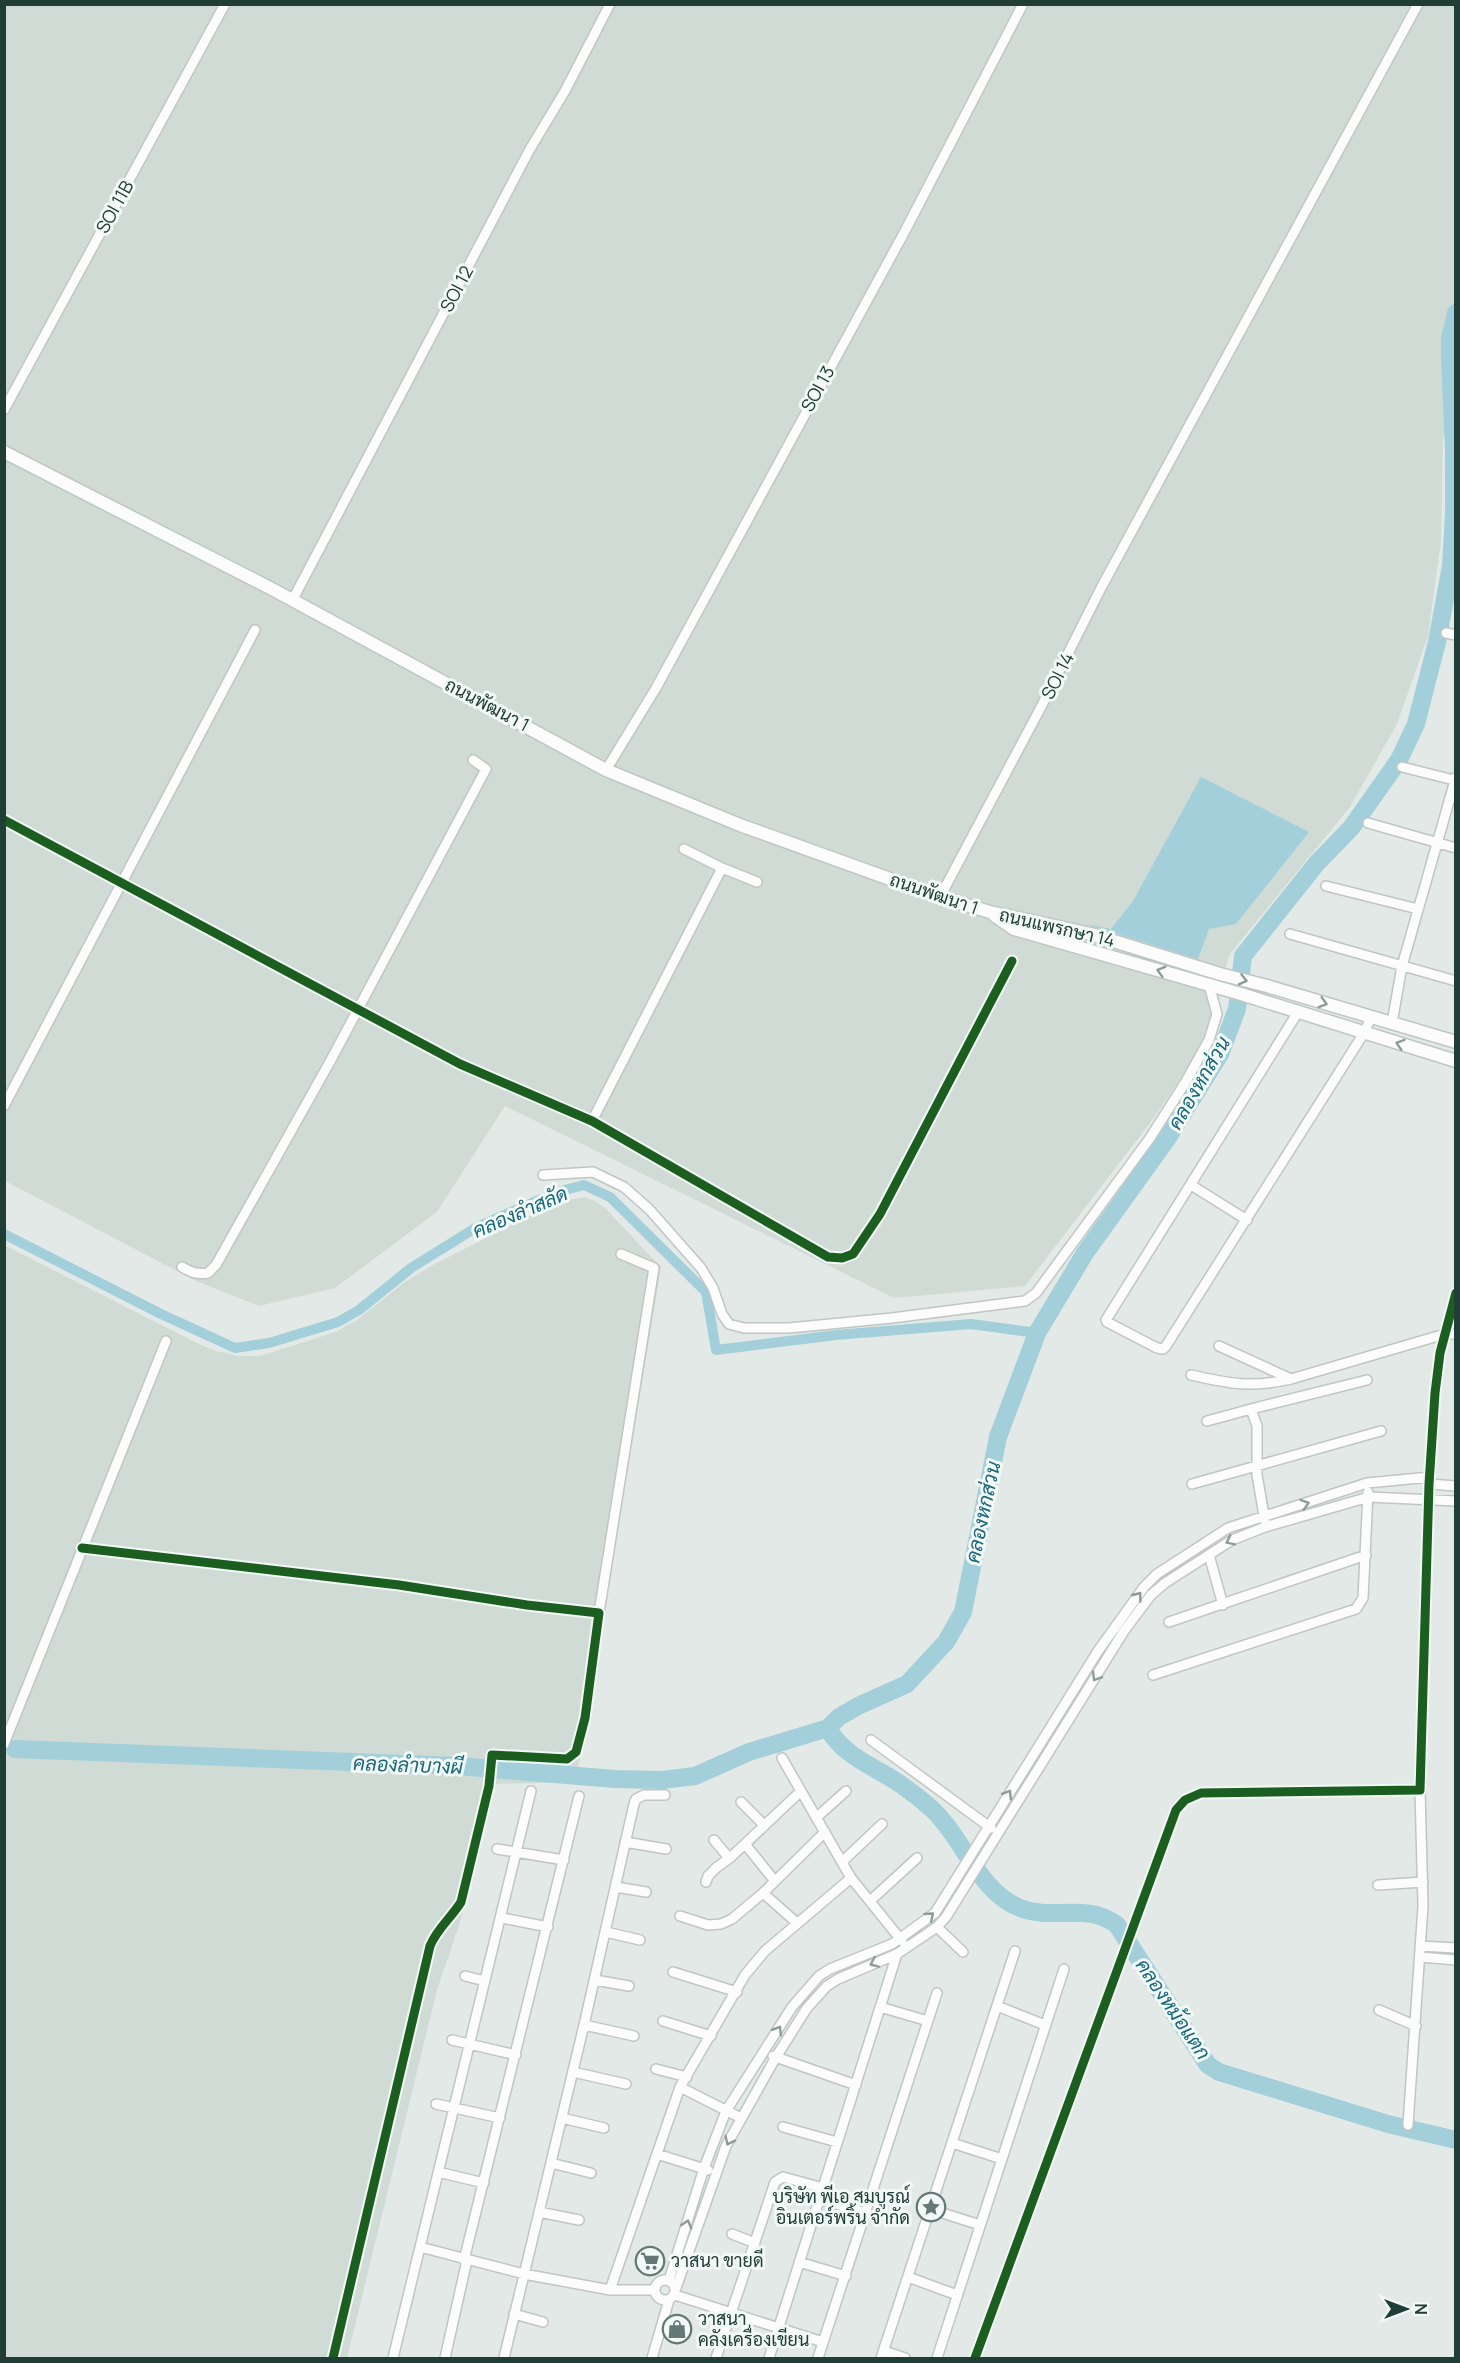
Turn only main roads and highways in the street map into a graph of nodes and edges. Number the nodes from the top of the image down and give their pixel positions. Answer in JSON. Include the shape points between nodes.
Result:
{"nodes":[{"id":1,"x":4,"y":452,"type":"edge"},
{"id":2,"x":990,"y":912,"type":"junction"},
{"id":3,"x":1455,"y":1042,"type":"edge"},
{"id":4,"x":1455,"y":1061,"type":"edge"}],
"edges":[{"from":1,"to":2,"type":"main road","name":"ถนนพัฒนา 1","via":[[606,770],[740,825]]},
{"from":2,"to":3,"type":"main road","name":"ถนนแพรกษา 14","one_way":true,"via":[[1091,934]]},
{"from":4,"to":2,"type":"main road","name":"ถนนแพรกษา 14","one_way":true,"via":[[1014,929]]}]}
